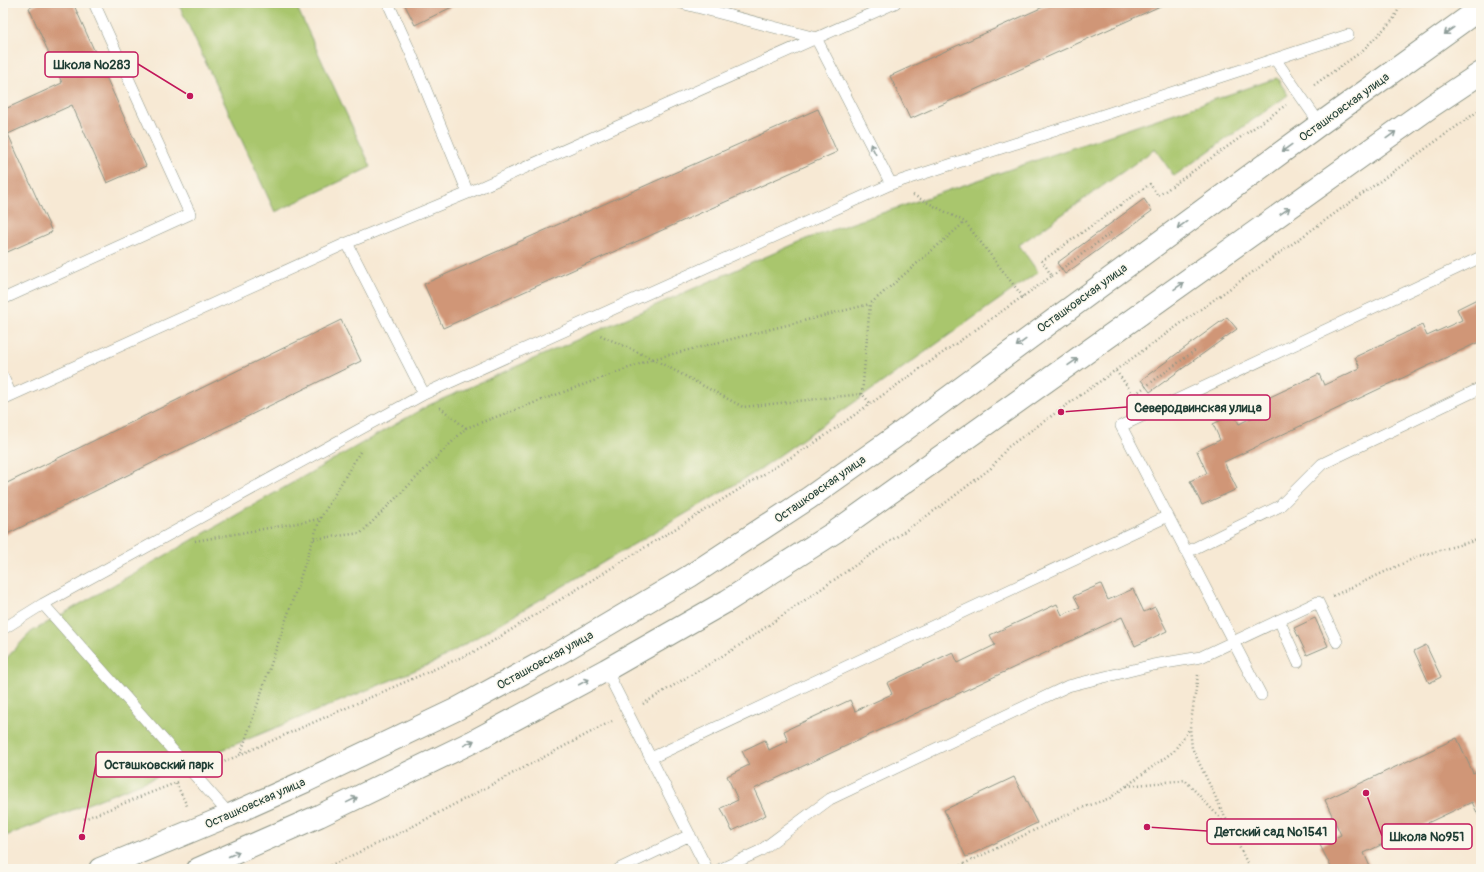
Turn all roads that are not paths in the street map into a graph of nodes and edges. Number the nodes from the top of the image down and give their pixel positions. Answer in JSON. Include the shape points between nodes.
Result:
{"nodes":[{"id":1,"x":94,"y":3,"type":"edge"},
{"id":2,"x":388,"y":3,"type":"edge"},
{"id":3,"x":682,"y":3,"type":"edge"},
{"id":4,"x":895,"y":3,"type":"edge"},
{"id":5,"x":1481,"y":8,"type":"edge"},
{"id":6,"x":1348,"y":35,"type":"dead end"},
{"id":7,"x":816,"y":38,"type":"junction"},
{"id":8,"x":1275,"y":58,"type":"junction"},
{"id":9,"x":1481,"y":73,"type":"edge"},
{"id":10,"x":1320,"y":124,"type":"junction"},
{"id":11,"x":891,"y":184,"type":"junction"},
{"id":12,"x":468,"y":193,"type":"junction"},
{"id":13,"x":347,"y":243,"type":"junction"},
{"id":14,"x":1481,"y":257,"type":"edge"},
{"id":15,"x":3,"y":299,"type":"edge"},
{"id":16,"x":3,"y":377,"type":"edge"},
{"id":17,"x":1481,"y":388,"type":"edge"},
{"id":18,"x":424,"y":394,"type":"junction"},
{"id":19,"x":7,"y":397,"type":"edge"},
{"id":20,"x":1168,"y":516,"type":"junction"},
{"id":21,"x":1187,"y":552,"type":"junction"},
{"id":22,"x":43,"y":604,"type":"junction"},
{"id":23,"x":1279,"y":620,"type":"junction"},
{"id":24,"x":3,"y":629,"type":"edge"},
{"id":25,"x":1233,"y":642,"type":"junction"},
{"id":26,"x":1336,"y":642,"type":"dead end"},
{"id":27,"x":1298,"y":662,"type":"dead end"},
{"id":28,"x":606,"y":670,"type":"junction"},
{"id":29,"x":1261,"y":695,"type":"dead end"},
{"id":30,"x":651,"y":758,"type":"junction"},
{"id":31,"x":230,"y":815,"type":"junction"},
{"id":32,"x":690,"y":835,"type":"junction"},
{"id":33,"x":100,"y":869,"type":"edge"},
{"id":34,"x":198,"y":869,"type":"edge"},
{"id":35,"x":619,"y":869,"type":"edge"},
{"id":36,"x":706,"y":869,"type":"edge"},
{"id":37,"x":721,"y":869,"type":"edge"}],
"edges":[{"from":1,"to":15,"type":"lane","via":[[190,214]]},
{"from":2,"to":12,"type":"lane"},
{"from":3,"to":7,"type":"lane"},
{"from":4,"to":7,"type":"lane"},
{"from":5,"to":10,"type":"main road","name":"Осташковская улица","one_way":true},
{"from":6,"to":8,"type":"lane"},
{"from":11,"to":7,"type":"lane","one_way":true},
{"from":7,"to":12,"type":"lane"},
{"from":8,"to":10,"type":"lane"},
{"from":8,"to":11,"type":"lane"},
{"from":28,"to":9,"type":"main road","one_way":true,"via":[[728,601],[835,532]]},
{"from":10,"to":31,"type":"main road","name":"Осташковская улица","one_way":true,"via":[[883,445],[809,498],[690,576],[563,651],[455,710]]},
{"from":11,"to":18,"type":"lane"},
{"from":12,"to":13,"type":"lane"},
{"from":13,"to":18,"type":"lane"},
{"from":13,"to":19,"type":"lane"},
{"from":14,"to":20,"type":"lane","via":[[1121,426]]},
{"from":16,"to":19,"type":"lane"},
{"from":17,"to":21,"type":"lane","via":[[1322,464],[1280,506]]},
{"from":18,"to":22,"type":"lane"},
{"from":20,"to":21,"type":"lane"},
{"from":20,"to":30,"type":"lane"},
{"from":21,"to":25,"type":"lane"},
{"from":22,"to":24,"type":"lane"},
{"from":22,"to":31,"type":"lane"},
{"from":23,"to":25,"type":"lane"},
{"from":23,"to":26,"type":"lane","via":[[1318,602]]},
{"from":23,"to":27,"type":"lane"},
{"from":25,"to":29,"type":"lane"},
{"from":25,"to":37,"type":"lane","via":[[1201,656],[1068,686],[830,799],[760,851]]},
{"from":28,"to":30,"type":"lane"},
{"from":34,"to":28,"type":"main road","one_way":true,"via":[[319,816],[472,742]]},
{"from":30,"to":32,"type":"lane"},
{"from":31,"to":33,"type":"main road","name":"Осташковская улица"},
{"from":32,"to":35,"type":"lane"},
{"from":32,"to":36,"type":"lane"}]}
